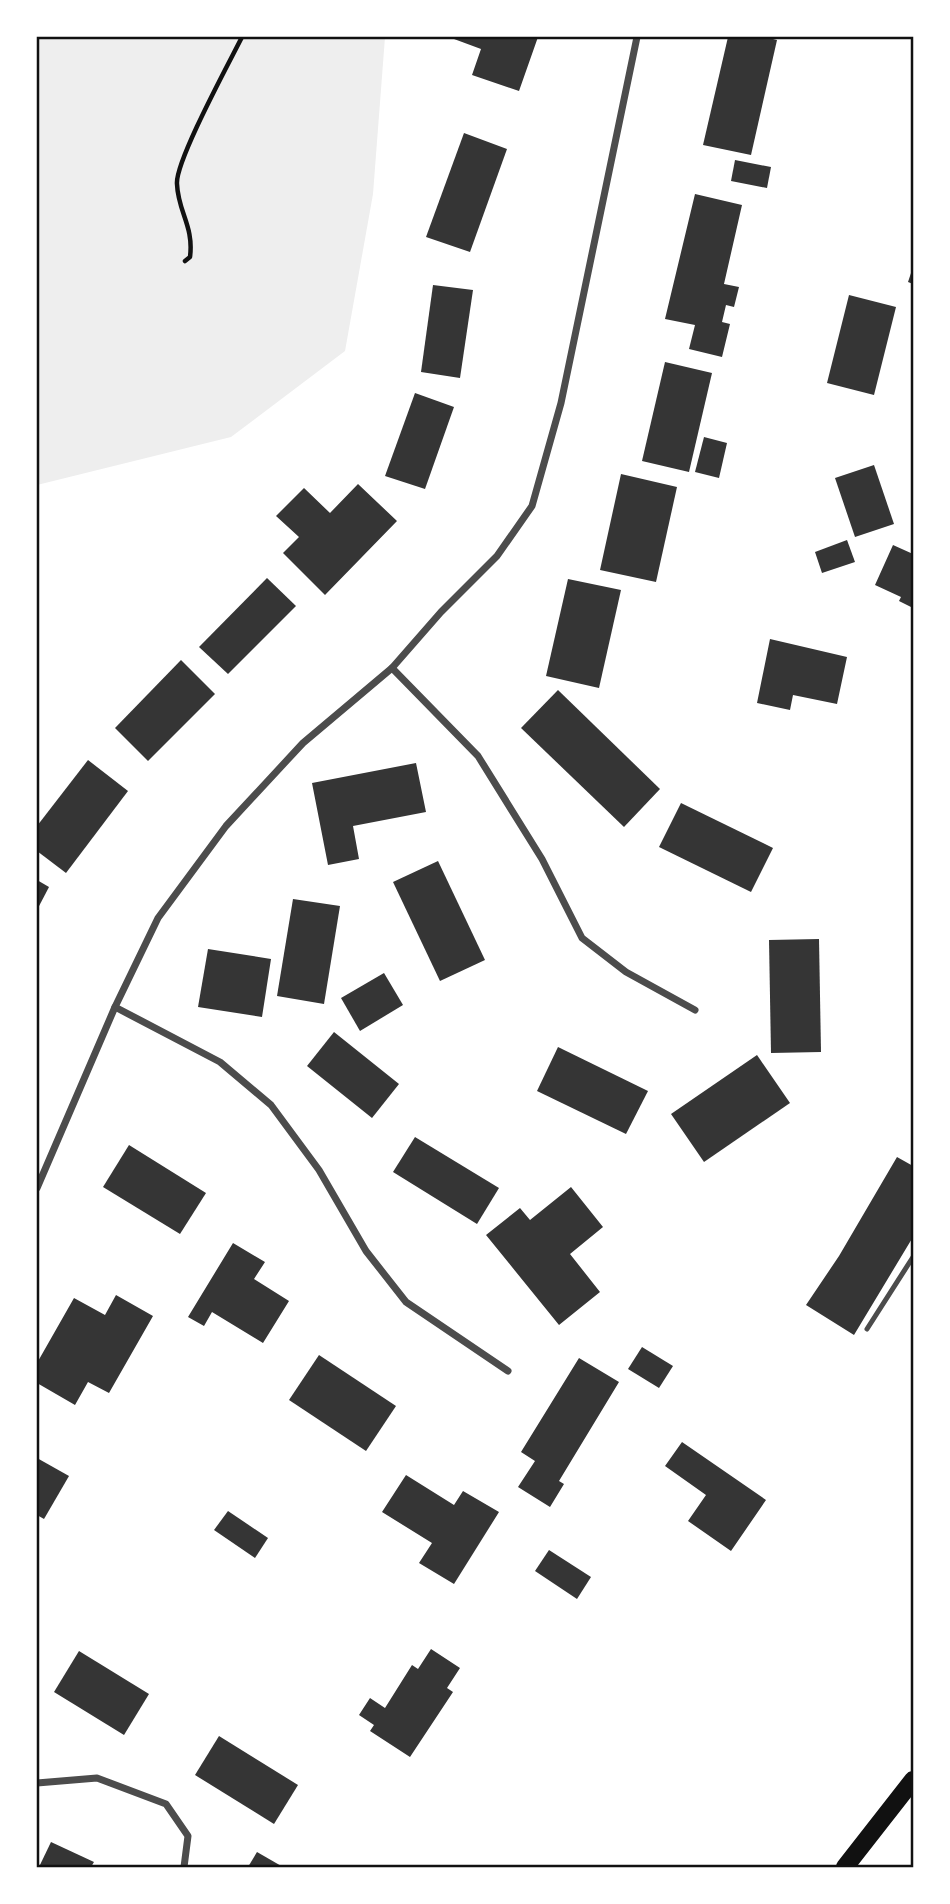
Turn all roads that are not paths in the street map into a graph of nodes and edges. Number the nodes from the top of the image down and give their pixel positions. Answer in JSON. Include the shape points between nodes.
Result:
{"nodes":[{"id":1,"x":637,"y":37,"type":"edge"},
{"id":2,"x":392,"y":668,"type":"junction"},
{"id":3,"x":115,"y":1007,"type":"junction"},
{"id":4,"x":695,"y":1010,"type":"dead end"},
{"id":5,"x":37,"y":1188,"type":"edge"},
{"id":6,"x":913,"y":1256,"type":"edge"},
{"id":7,"x":867,"y":1329,"type":"dead end"},
{"id":8,"x":508,"y":1371,"type":"dead end"},
{"id":9,"x":913,"y":1780,"type":"edge"},
{"id":10,"x":37,"y":1783,"type":"edge"},
{"id":11,"x":184,"y":1867,"type":"edge"},
{"id":12,"x":845,"y":1867,"type":"edge"}],
"edges":[{"from":1,"to":2,"type":"street","via":[[561,403],[532,506],[497,556]]},
{"from":2,"to":3,"type":"street","via":[[303,743],[226,826],[158,918]]},
{"from":2,"to":4,"type":"street","via":[[478,756],[542,859],[582,938],[626,972]]},
{"from":3,"to":5,"type":"street"},
{"from":3,"to":8,"type":"street","via":[[220,1062],[271,1104],[319,1170],[366,1251],[406,1302]]},
{"from":6,"to":7,"type":"lane"},
{"from":9,"to":12,"type":"main road"},
{"from":10,"to":11,"type":"street","via":[[97,1778],[166,1804],[188,1836]]}]}
